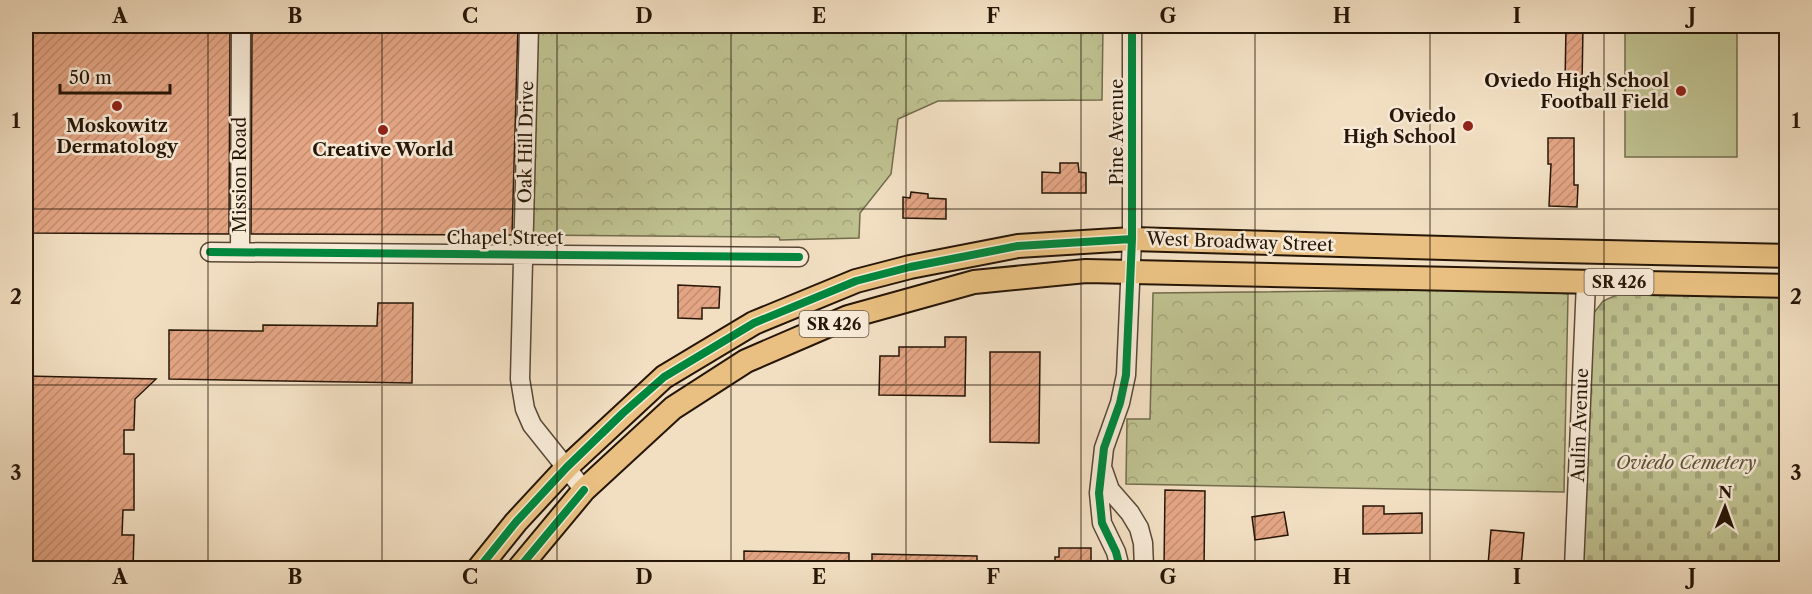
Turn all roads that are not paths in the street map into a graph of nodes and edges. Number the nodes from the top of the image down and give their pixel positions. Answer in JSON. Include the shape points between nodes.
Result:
{"nodes":[{"id":1,"x":241,"y":26,"type":"edge"},
{"id":2,"x":528,"y":26,"type":"edge"},
{"id":3,"x":1132,"y":26,"type":"edge"},
{"id":4,"x":1132,"y":239,"type":"junction"},
{"id":5,"x":1515,"y":250,"type":"junction"},
{"id":6,"x":210,"y":252,"type":"dead end"},
{"id":7,"x":240,"y":252,"type":"junction"},
{"id":8,"x":1644,"y":252,"type":"junction"},
{"id":9,"x":523,"y":253,"type":"junction"},
{"id":10,"x":1786,"y":256,"type":"edge"},
{"id":11,"x":799,"y":257,"type":"dead end"},
{"id":12,"x":1131,"y":271,"type":"junction"},
{"id":13,"x":1451,"y":279,"type":"junction"},
{"id":14,"x":1586,"y":282,"type":"junction"},
{"id":15,"x":1786,"y":286,"type":"edge"},
{"id":16,"x":567,"y":466,"type":"junction"},
{"id":17,"x":1102,"y":468,"type":"junction"},
{"id":18,"x":584,"y":490,"type":"junction"},
{"id":19,"x":1123,"y":504,"type":"junction"},
{"id":20,"x":1100,"y":513,"type":"junction"},
{"id":21,"x":1143,"y":543,"type":"junction"},
{"id":22,"x":1118,"y":560,"type":"edge"},
{"id":23,"x":479,"y":568,"type":"edge"},
{"id":24,"x":519,"y":568,"type":"edge"},
{"id":25,"x":1144,"y":568,"type":"edge"},
{"id":26,"x":1574,"y":568,"type":"edge"}],
"edges":[{"from":1,"to":7,"type":"street","name":"Mission Road"},
{"from":2,"to":9,"type":"street","name":"Oak Hill Drive"},
{"from":3,"to":4,"type":"street","name":"Pine Avenue"},
{"from":4,"to":5,"type":"main road","name":"West Broadway Street","number":"SR 426"},
{"from":4,"to":12,"type":"street","name":"Pine Avenue"},
{"from":4,"to":16,"type":"main road","name":"West Broadway Street","number":"SR 426","via":[[1018,246],[910,267],[846,285],[754,323],[664,377]]},
{"from":5,"to":8,"type":"main road","name":"West Broadway Street","number":"SR 426"},
{"from":5,"to":13,"type":"main road","via":[[1493,268],[1471,268]]},
{"from":6,"to":7,"type":"street","name":"Chapel Street"},
{"from":7,"to":9,"type":"street","name":"Chapel Street"},
{"from":8,"to":10,"type":"main road","name":"West Broadway Street","number":"SR 426"},
{"from":8,"to":14,"type":"main road","via":[[1632,264],[1608,264]]},
{"from":9,"to":11,"type":"street","name":"Chapel Street"},
{"from":9,"to":16,"type":"street","name":"Oak Hill Drive","via":[[520,379],[525,409],[532,425]]},
{"from":12,"to":13,"type":"main road","name":"West Broadway Street","number":"SR 426"},
{"from":12,"to":17,"type":"street","name":"Pine Avenue","via":[[1126,375],[1104,448]]},
{"from":12,"to":18,"type":"main road","name":"West Broadway Street","number":"SR 426","via":[[1086,271],[974,282],[848,317],[746,361],[673,408]]},
{"from":13,"to":14,"type":"main road","name":"West Broadway Street","number":"SR 426"},
{"from":14,"to":15,"type":"main road","name":"West Broadway Street","number":"SR 426"},
{"from":14,"to":26,"type":"street","name":"Aulin Avenue"},
{"from":16,"to":18,"type":"street","name":"Oak Hill Drive"},
{"from":16,"to":23,"type":"main road","name":"West Broadway Street","number":"SR 426"},
{"from":17,"to":19,"type":"street","via":[[1110,490]]},
{"from":17,"to":20,"type":"street","name":"Pine Avenue"},
{"from":18,"to":24,"type":"main road","name":"West Broadway Street","number":"SR 426"},
{"from":19,"to":20,"type":"street"},
{"from":19,"to":21,"type":"street","via":[[1139,528]]},
{"from":20,"to":22,"type":"street"},
{"from":21,"to":22,"type":"street"},
{"from":21,"to":25,"type":"street"}]}
